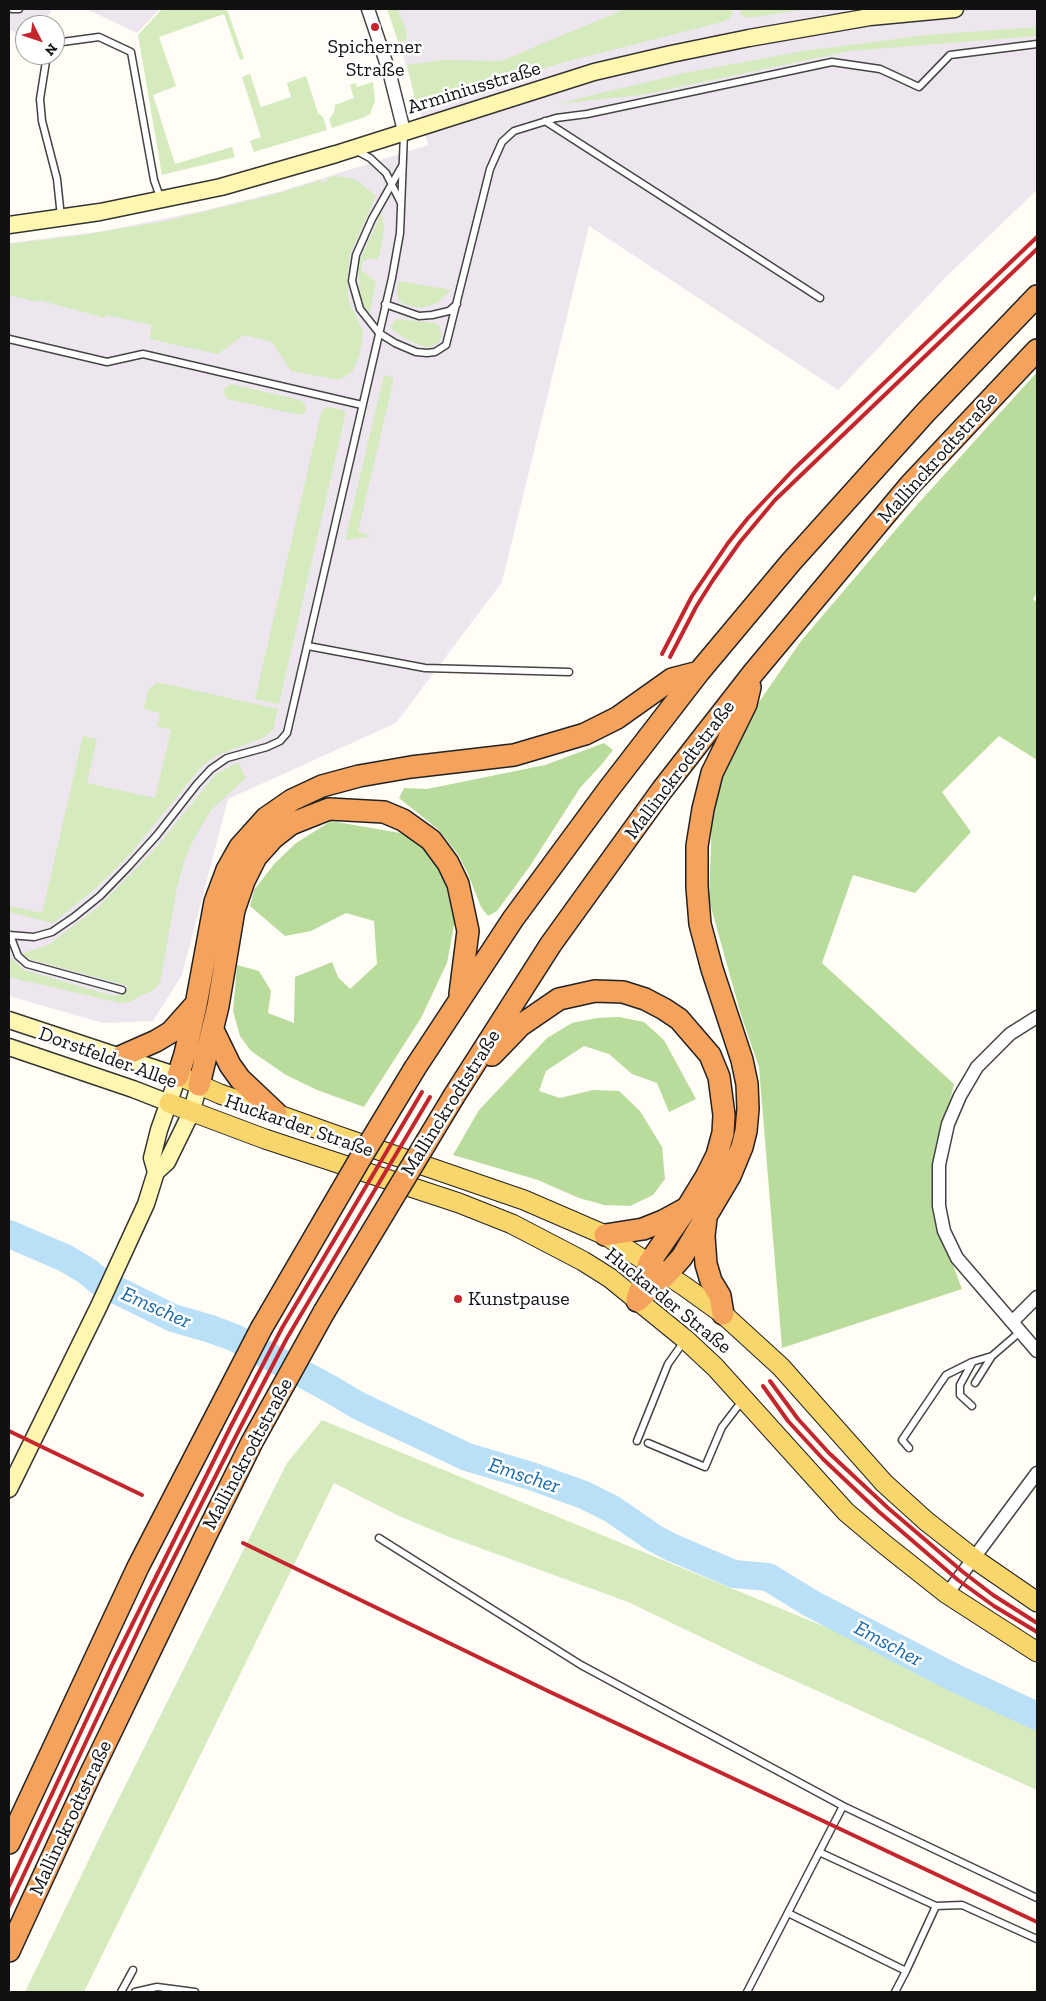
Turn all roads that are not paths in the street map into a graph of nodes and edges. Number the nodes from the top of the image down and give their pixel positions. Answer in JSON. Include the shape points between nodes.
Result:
{"nodes":[{"id":1,"x":12,"y":9,"type":"edge"},
{"id":2,"x":18,"y":9,"type":"edge"},
{"id":3,"x":368,"y":9,"type":"edge"},
{"id":4,"x":955,"y":9,"type":"edge"},
{"id":5,"x":65,"y":41,"type":"edge"},
{"id":6,"x":1037,"y":44,"type":"edge"},
{"id":7,"x":46,"y":65,"type":"edge"},
{"id":8,"x":545,"y":121,"type":"junction"},
{"id":9,"x":404,"y":131,"type":"junction"},
{"id":10,"x":350,"y":149,"type":"junction"},
{"id":11,"x":402,"y":166,"type":"junction"},
{"id":12,"x":392,"y":183,"type":"junction"},
{"id":13,"x":162,"y":200,"type":"junction"},
{"id":14,"x":401,"y":204,"type":"junction"},
{"id":15,"x":62,"y":218,"type":"junction"},
{"id":16,"x":9,"y":225,"type":"edge"},
{"id":17,"x":1037,"y":296,"type":"edge"},
{"id":18,"x":820,"y":298,"type":"dead end"},
{"id":19,"x":385,"y":304,"type":"junction"},
{"id":20,"x":457,"y":304,"type":"junction"},
{"id":21,"x":379,"y":334,"type":"junction"},
{"id":22,"x":9,"y":339,"type":"edge"},
{"id":23,"x":1037,"y":350,"type":"edge"},
{"id":24,"x":362,"y":405,"type":"junction"},
{"id":25,"x":308,"y":646,"type":"junction"},
{"id":26,"x":569,"y":672,"type":"dead end"},
{"id":27,"x":699,"y":672,"type":"junction"},
{"id":28,"x":754,"y":672,"type":"junction"},
{"id":29,"x":9,"y":935,"type":"edge"},
{"id":30,"x":122,"y":990,"type":"dead end"},
{"id":31,"x":460,"y":999,"type":"junction"},
{"id":32,"x":196,"y":1005,"type":"junction"},
{"id":33,"x":1037,"y":1017,"type":"edge"},
{"id":34,"x":9,"y":1020,"type":"edge"},
{"id":35,"x":213,"y":1030,"type":"junction"},
{"id":36,"x":9,"y":1047,"type":"edge"},
{"id":37,"x":122,"y":1056,"type":"junction"},
{"id":38,"x":178,"y":1076,"type":"junction"},
{"id":39,"x":200,"y":1085,"type":"junction"},
{"id":40,"x":454,"y":1096,"type":"junction"},
{"id":41,"x":168,"y":1103,"type":"junction"},
{"id":42,"x":191,"y":1113,"type":"junction"},
{"id":43,"x":276,"y":1113,"type":"junction"},
{"id":44,"x":156,"y":1172,"type":"junction"},
{"id":45,"x":697,"y":1213,"type":"junction"},
{"id":46,"x":605,"y":1235,"type":"junction"},
{"id":47,"x":657,"y":1269,"type":"junction"},
{"id":48,"x":1037,"y":1298,"type":"edge"},
{"id":49,"x":637,"y":1301,"type":"junction"},
{"id":50,"x":723,"y":1314,"type":"junction"},
{"id":51,"x":1017,"y":1326,"type":"junction"},
{"id":52,"x":686,"y":1339,"type":"junction"},
{"id":53,"x":1037,"y":1351,"type":"edge"},
{"id":54,"x":992,"y":1356,"type":"junction"},
{"id":55,"x":972,"y":1362,"type":"junction"},
{"id":56,"x":975,"y":1383,"type":"dead end"},
{"id":57,"x":744,"y":1398,"type":"junction"},
{"id":58,"x":972,"y":1406,"type":"dead end"},
{"id":59,"x":637,"y":1441,"type":"dead end"},
{"id":60,"x":648,"y":1443,"type":"dead end"},
{"id":61,"x":909,"y":1448,"type":"dead end"},
{"id":62,"x":1037,"y":1473,"type":"edge"},
{"id":63,"x":9,"y":1489,"type":"edge"},
{"id":64,"x":379,"y":1538,"type":"dead end"},
{"id":65,"x":973,"y":1558,"type":"junction"},
{"id":66,"x":946,"y":1594,"type":"junction"},
{"id":67,"x":1037,"y":1602,"type":"edge"},
{"id":68,"x":1037,"y":1652,"type":"edge"},
{"id":69,"x":843,"y":1806,"type":"junction"},
{"id":70,"x":9,"y":1843,"type":"edge"},
{"id":71,"x":819,"y":1852,"type":"junction"},
{"id":72,"x":1037,"y":1898,"type":"edge"},
{"id":73,"x":936,"y":1906,"type":"junction"},
{"id":74,"x":788,"y":1913,"type":"junction"},
{"id":75,"x":1037,"y":1940,"type":"edge"},
{"id":76,"x":9,"y":1950,"type":"edge"},
{"id":77,"x":133,"y":1970,"type":"dead end"},
{"id":78,"x":906,"y":1971,"type":"junction"},
{"id":79,"x":121,"y":1992,"type":"edge"},
{"id":80,"x":134,"y":1992,"type":"edge"},
{"id":81,"x":195,"y":1992,"type":"edge"},
{"id":82,"x":747,"y":1992,"type":"edge"},
{"id":83,"x":895,"y":1992,"type":"edge"}],
"edges":[{"from":1,"to":2,"type":"lane"},
{"from":3,"to":9,"type":"street"},
{"from":4,"to":9,"type":"street","name":"Arminiusstraße","via":[[870,17],[671,54],[594,72]]},
{"from":5,"to":13,"type":"lane","via":[[99,36],[131,52],[154,180]]},
{"from":6,"to":8,"type":"lane","via":[[950,55],[919,87],[880,69],[832,62]]},
{"from":7,"to":15,"type":"lane","via":[[40,99],[42,121],[57,179]]},
{"from":8,"to":18,"type":"lane"},
{"from":8,"to":20,"type":"lane","via":[[514,131],[495,154]]},
{"from":9,"to":10,"type":"street","name":"Arminiusstraße"},
{"from":9,"to":11,"type":"lane"},
{"from":10,"to":12,"type":"lane","via":[[370,158]]},
{"from":10,"to":13,"type":"street","name":"Arminiusstraße","via":[[222,187]]},
{"from":11,"to":12,"type":"lane"},
{"from":11,"to":14,"type":"lane"},
{"from":12,"to":14,"type":"lane"},
{"from":12,"to":21,"type":"lane","via":[[358,249],[352,271],[360,309]]},
{"from":13,"to":15,"type":"street","name":"Arminiusstraße"},
{"from":14,"to":19,"type":"lane","via":[[395,262]]},
{"from":15,"to":16,"type":"street","name":"Arminiusstraße"},
{"from":17,"to":27,"type":"highway","name":"Mallinckrodtstraße","via":[[925,413]]},
{"from":19,"to":20,"type":"lane","via":[[419,316],[449,311]]},
{"from":19,"to":21,"type":"lane"},
{"from":20,"to":21,"type":"lane","via":[[446,345],[435,352],[416,352]]},
{"from":21,"to":24,"type":"lane"},
{"from":22,"to":24,"type":"lane","via":[[107,362],[142,354]]},
{"from":23,"to":28,"type":"highway","name":"Mallinckrodtstraße","via":[[910,485]]},
{"from":24,"to":25,"type":"lane"},
{"from":25,"to":26,"type":"lane","via":[[425,668]]},
{"from":25,"to":29,"type":"lane","via":[[287,733],[280,741],[227,758],[211,769],[129,866],[74,917],[52,932],[34,938]]},
{"from":27,"to":31,"type":"highway","name":"Mallinckrodtstraße","via":[[524,904]]},
{"from":27,"to":32,"type":"highway","via":[[672,679],[617,718],[586,734],[514,755],[359,776],[322,786],[292,800],[266,818],[240,847],[227,870],[215,902]]},
{"from":28,"to":40,"type":"highway","name":"Mallinckrodtstraße","via":[[662,790],[551,944]]},
{"from":28,"to":45,"type":"highway","via":[[746,704],[712,773],[697,846],[700,924],[742,1060],[748,1109],[742,1147],[730,1176]]},
{"from":29,"to":30,"type":"lane","via":[[18,956],[27,964]]},
{"from":31,"to":35,"type":"highway","via":[[468,931],[458,884],[448,863],[431,840],[403,820],[384,812],[329,810],[291,824],[256,857],[234,910]]},
{"from":31,"to":70,"type":"highway","name":"Mallinckrodtstraße","bridge":true,"via":[[360,1159],[261,1329],[138,1567]]},
{"from":32,"to":37,"type":"highway","via":[[171,1032]]},
{"from":32,"to":38,"type":"highway"},
{"from":33,"to":51,"type":"street","via":[[1010,1034],[977,1067],[948,1124],[939,1165],[944,1231],[957,1258]]},
{"from":34,"to":37,"type":"street","name":"Dorstfelder Allee"},
{"from":35,"to":39,"type":"highway"},
{"from":35,"to":43,"type":"highway","via":[[240,1080]]},
{"from":36,"to":41,"type":"street","name":"Dorstfelder Allee"},
{"from":37,"to":38,"type":"street","name":"Dorstfelder Allee"},
{"from":38,"to":39,"type":"main road","name":"Huckarder Straße"},
{"from":38,"to":41,"type":"street","name":"Huckarder Straße"},
{"from":39,"to":42,"type":"street","name":"Huckarder Straße"},
{"from":39,"to":43,"type":"main road","name":"Huckarder Straße"},
{"from":40,"to":45,"type":"highway","via":[[521,1025],[559,1000],[595,991],[623,992],[645,999],[679,1019],[710,1055],[719,1077],[723,1133],[706,1177]]},
{"from":40,"to":76,"type":"highway","name":"Mallinckrodtstraße","bridge":true,"via":[[324,1312],[252,1442],[140,1669]]},
{"from":41,"to":42,"type":"main road","name":"Dorstfelder Allee"},
{"from":41,"to":44,"type":"street","name":"Huckarder Straße","via":[[152,1158]]},
{"from":42,"to":44,"type":"street","name":"Huckarder Straße","via":[[167,1162]]},
{"from":42,"to":49,"type":"main road","name":"Huckarder Straße","via":[[459,1203],[512,1224],[583,1261]]},
{"from":43,"to":46,"type":"main road","name":"Huckarder Straße","via":[[524,1200]]},
{"from":44,"to":63,"type":"street","name":"Huckarder Straße","via":[[130,1242]]},
{"from":45,"to":46,"type":"highway","via":[[643,1229]]},
{"from":45,"to":47,"type":"highway","via":[[682,1257]]},
{"from":45,"to":50,"type":"highway","via":[[704,1236],[706,1264],[720,1296]]},
{"from":46,"to":47,"type":"main road","name":"Huckarder Straße"},
{"from":47,"to":49,"type":"highway"},
{"from":47,"to":50,"type":"main road","name":"Huckarder Straße"},
{"from":48,"to":51,"type":"street"},
{"from":49,"to":52,"type":"main road","name":"Huckarder Straße"},
{"from":50,"to":65,"type":"main road","name":"Huckarder Straße","via":[[781,1367],[884,1483]]},
{"from":51,"to":53,"type":"street"},
{"from":51,"to":54,"type":"lane"},
{"from":52,"to":57,"type":"main road","name":"Huckarder Straße"},
{"from":52,"to":59,"type":"lane","via":[[668,1364]]},
{"from":54,"to":55,"type":"lane"},
{"from":54,"to":56,"type":"lane"},
{"from":55,"to":58,"type":"lane","via":[[960,1384],[960,1395]]},
{"from":55,"to":61,"type":"lane","via":[[946,1375],[936,1387],[902,1440]]},
{"from":57,"to":60,"type":"lane","via":[[722,1427],[705,1468]]},
{"from":57,"to":66,"type":"main road","name":"Huckarder Straße","via":[[846,1512]]},
{"from":62,"to":65,"type":"street"},
{"from":64,"to":69,"type":"lane","via":[[581,1665]]},
{"from":65,"to":66,"type":"street"},
{"from":65,"to":67,"type":"main road","name":"Huckarder Straße"},
{"from":66,"to":68,"type":"main road","name":"Huckarder Straße"},
{"from":69,"to":71,"type":"lane"},
{"from":69,"to":72,"type":"lane"},
{"from":71,"to":73,"type":"lane"},
{"from":71,"to":74,"type":"lane"},
{"from":73,"to":75,"type":"lane","via":[[962,1905]]},
{"from":73,"to":78,"type":"lane"},
{"from":74,"to":78,"type":"lane"},
{"from":74,"to":82,"type":"lane"},
{"from":77,"to":79,"type":"lane"},
{"from":78,"to":83,"type":"lane"},
{"from":80,"to":81,"type":"lane","via":[[157,1987]]}]}
